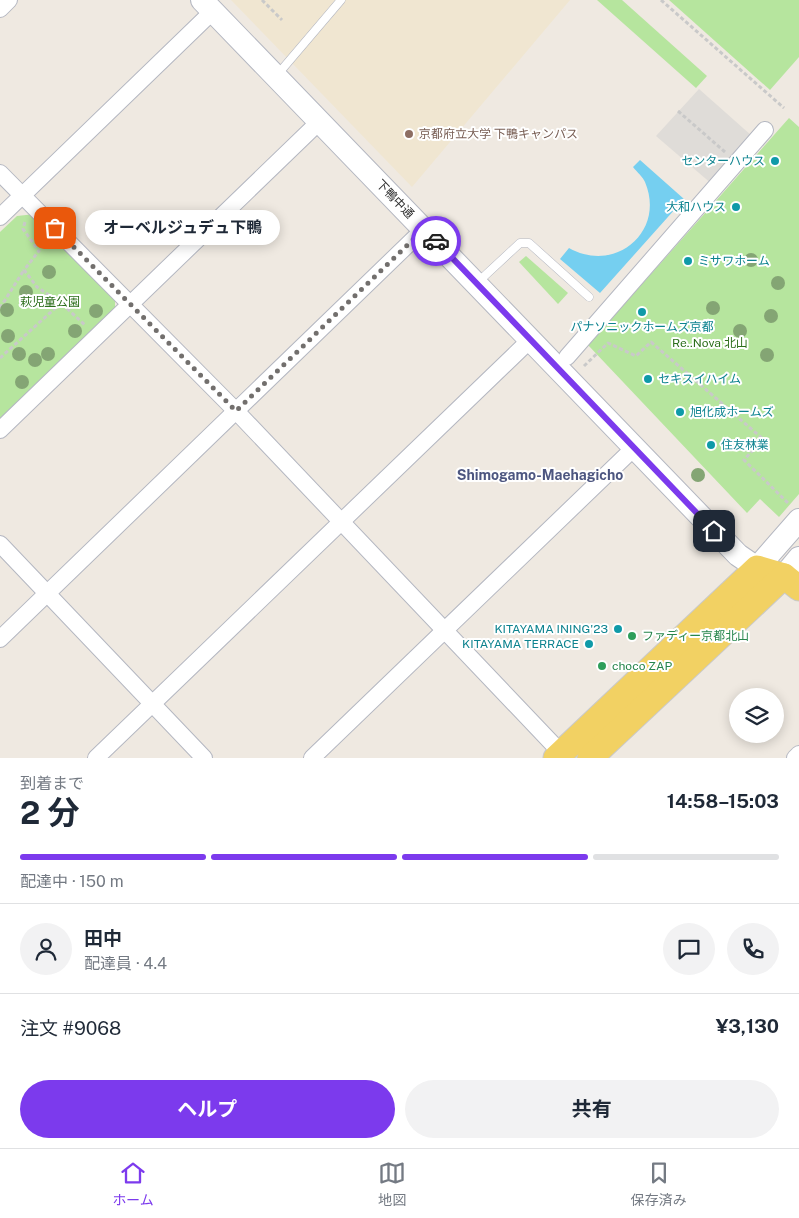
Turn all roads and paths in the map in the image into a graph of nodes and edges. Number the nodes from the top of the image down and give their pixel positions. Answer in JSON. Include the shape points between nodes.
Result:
{"nodes":[{"id":1,"x":262,"y":0,"type":"edge"},
{"id":2,"x":341,"y":0,"type":"edge"},
{"id":3,"x":662,"y":0,"type":"edge"},
{"id":4,"x":208,"y":6,"type":"edge"},
{"id":5,"x":282,"y":20,"type":"dead end"},
{"id":6,"x":276,"y":76,"type":"junction"},
{"id":7,"x":784,"y":108,"type":"dead end"},
{"id":8,"x":678,"y":112,"type":"dead end"},
{"id":9,"x":320,"y":120,"type":"junction"},
{"id":10,"x":765,"y":130,"type":"dead end"},
{"id":11,"x":737,"y":162,"type":"junction"},
{"id":12,"x":0,"y":173,"type":"edge"},
{"id":13,"x":26,"y":199,"type":"junction"},
{"id":14,"x":0,"y":217,"type":"edge"},
{"id":15,"x":424,"y":229,"type":"junction"},
{"id":16,"x":24,"y":270,"type":"junction"},
{"id":17,"x":477,"y":284,"type":"junction"},
{"id":18,"x":589,"y":297,"type":"dead end"},
{"id":19,"x":61,"y":304,"type":"junction"},
{"id":20,"x":131,"y":304,"type":"junction"},
{"id":21,"x":0,"y":308,"type":"edge"},
{"id":22,"x":98,"y":336,"type":"junction"},
{"id":23,"x":530,"y":340,"type":"junction"},
{"id":24,"x":567,"y":357,"type":"dead end"},
{"id":25,"x":0,"y":358,"type":"edge"},
{"id":26,"x":580,"y":370,"type":"dead end"},
{"id":27,"x":236,"y":411,"type":"junction"},
{"id":28,"x":0,"y":430,"type":"edge"},
{"id":29,"x":634,"y":447,"type":"junction"},
{"id":30,"x":796,"y":514,"type":"edge"},
{"id":31,"x":341,"y":522,"type":"junction"},
{"id":32,"x":0,"y":544,"type":"edge"},
{"id":33,"x":757,"y":568,"type":"junction"},
{"id":34,"x":794,"y":574,"type":"edge"},
{"id":35,"x":47,"y":594,"type":"junction"},
{"id":36,"x":444,"y":630,"type":"junction"},
{"id":37,"x":0,"y":639,"type":"edge"},
{"id":38,"x":153,"y":704,"type":"junction"},
{"id":39,"x":799,"y":754,"type":"edge"},
{"id":40,"x":561,"y":756,"type":"edge"},
{"id":41,"x":96,"y":758,"type":"edge"},
{"id":42,"x":204,"y":758,"type":"edge"},
{"id":43,"x":312,"y":758,"type":"edge"},
{"id":44,"x":590,"y":758,"type":"edge"},
{"id":45,"x":795,"y":758,"type":"edge"}],
"edges":[{"from":1,"to":5,"type":"path"},
{"from":2,"to":6,"type":"lane"},
{"from":3,"to":7,"type":"path"},
{"from":4,"to":6,"type":"street","name":"下鴨中通"},
{"from":4,"to":13,"type":"street"},
{"from":6,"to":9,"type":"street","name":"下鴨中通"},
{"from":8,"to":11,"type":"path"},
{"from":9,"to":15,"type":"street","name":"下鴨中通"},
{"from":9,"to":20,"type":"street"},
{"from":10,"to":11,"type":"street"},
{"from":11,"to":24,"type":"street"},
{"from":12,"to":13,"type":"street"},
{"from":13,"to":14,"type":"street"},
{"from":13,"to":16,"type":"path","via":[[23,229],[39,251]]},
{"from":13,"to":20,"type":"street"},
{"from":15,"to":17,"type":"street","name":"下鴨中通"},
{"from":15,"to":27,"type":"street"},
{"from":16,"to":19,"type":"path","via":[[37,287]]},
{"from":16,"to":21,"type":"path"},
{"from":17,"to":18,"type":"lane","via":[[524,242]]},
{"from":17,"to":23,"type":"street","name":"下鴨中通"},
{"from":19,"to":22,"type":"path"},
{"from":19,"to":25,"type":"path"},
{"from":20,"to":22,"type":"street"},
{"from":20,"to":27,"type":"street"},
{"from":22,"to":28,"type":"street"},
{"from":23,"to":29,"type":"street","name":"下鴨中通"},
{"from":23,"to":31,"type":"street"},
{"from":26,"to":30,"type":"path","via":[[608,343],[636,356],[650,342],[762,439],[744,460]]},
{"from":27,"to":31,"type":"street"},
{"from":27,"to":35,"type":"street"},
{"from":29,"to":33,"type":"street","name":"下鴨中通","via":[[738,555]]},
{"from":29,"to":36,"type":"street"},
{"from":30,"to":33,"type":"street"},
{"from":31,"to":36,"type":"street"},
{"from":31,"to":38,"type":"street"},
{"from":32,"to":35,"type":"street"},
{"from":33,"to":34,"type":"main road"},
{"from":33,"to":40,"type":"main road"},
{"from":34,"to":44,"type":"main road"},
{"from":35,"to":37,"type":"street"},
{"from":35,"to":38,"type":"street"},
{"from":36,"to":40,"type":"street"},
{"from":36,"to":43,"type":"street"},
{"from":38,"to":41,"type":"street"},
{"from":38,"to":42,"type":"street"},
{"from":39,"to":45,"type":"street"}]}
